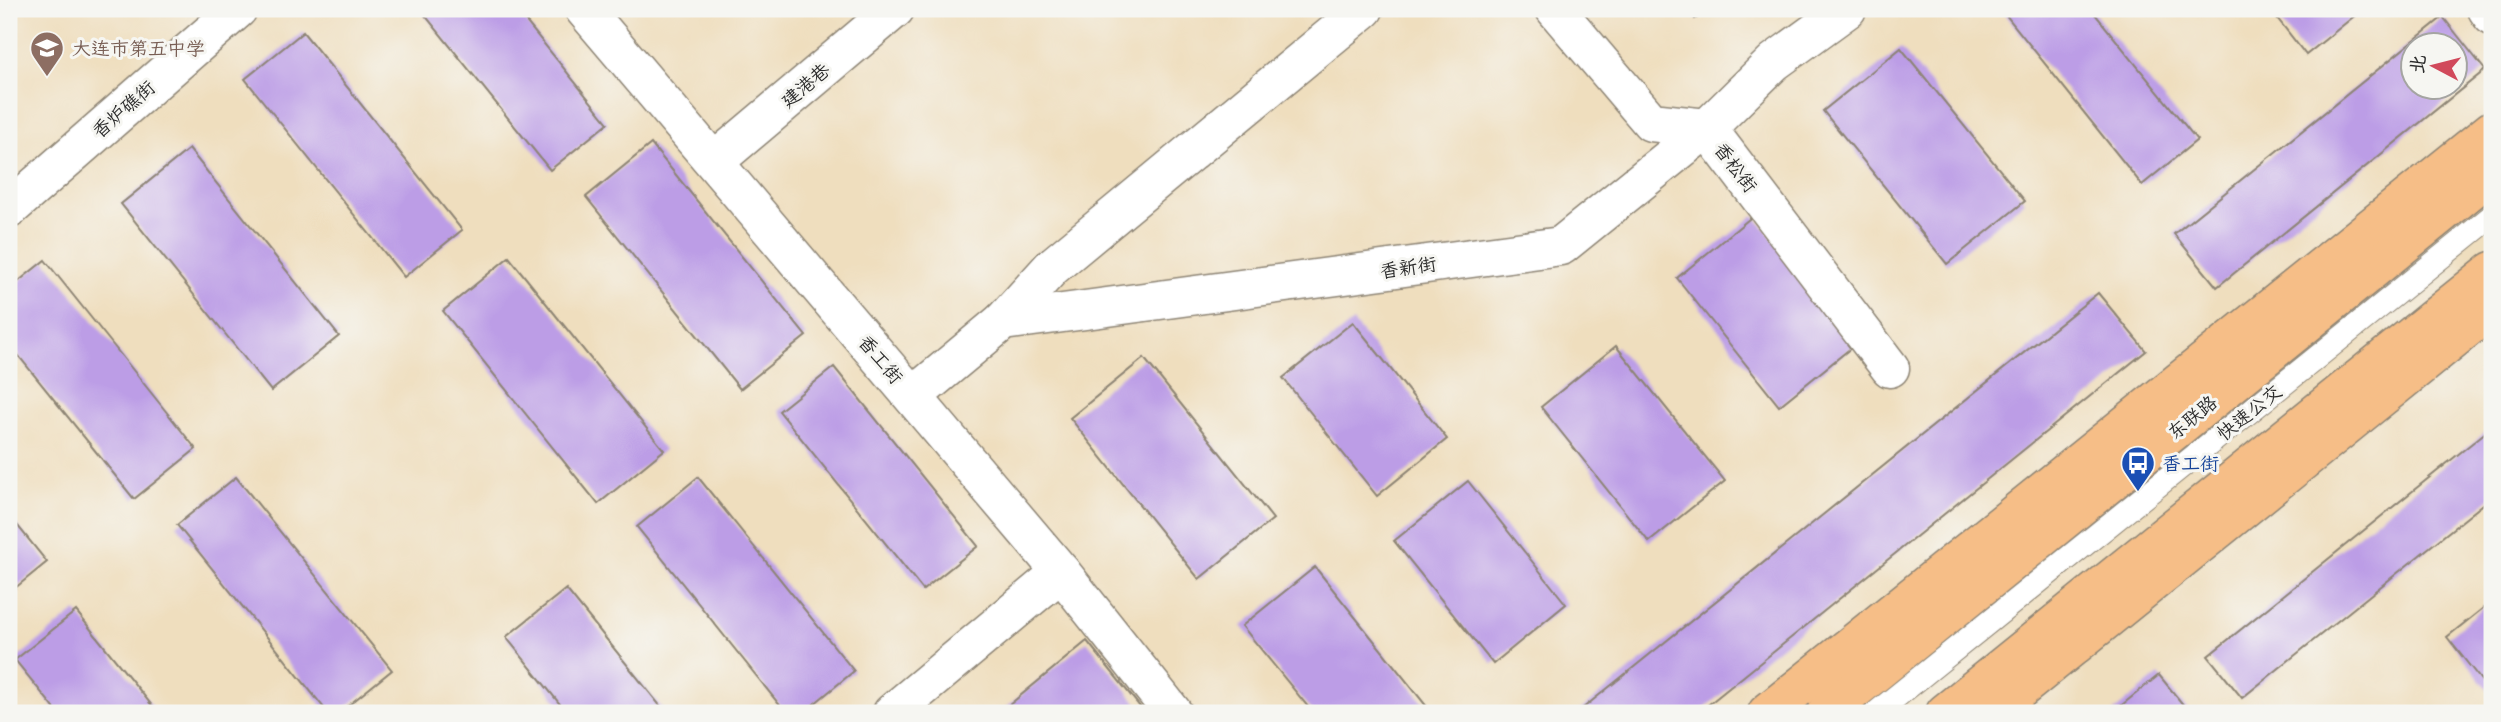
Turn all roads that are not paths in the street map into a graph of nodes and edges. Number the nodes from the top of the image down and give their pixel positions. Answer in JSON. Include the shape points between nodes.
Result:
{"nodes":[{"id":1,"x":238,"y":9,"type":"edge"},
{"id":2,"x":584,"y":9,"type":"edge"},
{"id":3,"x":895,"y":9,"type":"edge"},
{"id":4,"x":1364,"y":9,"type":"edge"},
{"id":5,"x":1555,"y":9,"type":"edge"},
{"id":6,"x":1847,"y":9,"type":"edge"},
{"id":7,"x":2487,"y":9,"type":"edge"},
{"id":8,"x":2492,"y":16,"type":"edge"},
{"id":9,"x":1707,"y":128,"type":"junction"},
{"id":10,"x":2492,"y":130,"type":"edge"},
{"id":11,"x":715,"y":162,"type":"junction"},
{"id":12,"x":2492,"y":173,"type":"edge"},
{"id":13,"x":9,"y":209,"type":"edge"},
{"id":14,"x":2492,"y":216,"type":"edge"},
{"id":15,"x":2492,"y":232,"type":"edge"},
{"id":16,"x":2492,"y":271,"type":"edge"},
{"id":17,"x":2492,"y":308,"type":"edge"},
{"id":18,"x":1003,"y":321,"type":"junction"},
{"id":19,"x":1890,"y":368,"type":"dead end"},
{"id":20,"x":913,"y":396,"type":"junction"},
{"id":21,"x":1061,"y":572,"type":"junction"},
{"id":22,"x":892,"y":713,"type":"edge"},
{"id":23,"x":1173,"y":713,"type":"edge"},
{"id":24,"x":1767,"y":713,"type":"edge"},
{"id":25,"x":1826,"y":713,"type":"edge"},
{"id":26,"x":1876,"y":713,"type":"edge"},
{"id":27,"x":1891,"y":713,"type":"edge"},
{"id":28,"x":1945,"y":713,"type":"edge"},
{"id":29,"x":1991,"y":713,"type":"edge"}],
"edges":[{"from":1,"to":13,"type":"street","name":"香炉礁街"},
{"from":2,"to":11,"type":"street","name":"香工街"},
{"from":3,"to":11,"type":"street","name":"建港巷"},
{"from":4,"to":18,"type":"street","via":[[1052,267]]},
{"from":5,"to":9,"type":"street","name":"香松街","via":[[1651,122]]},
{"from":6,"to":9,"type":"street","name":"香新街","via":[[1774,62]]},
{"from":7,"to":8,"type":"street"},
{"from":9,"to":18,"type":"street","name":"香新街","via":[[1561,246]]},
{"from":9,"to":19,"type":"street","name":"香松街"},
{"from":10,"to":24,"type":"main road"},
{"from":11,"to":20,"type":"street","name":"香工街"},
{"from":12,"to":25,"type":"main road","name":"东联路"},
{"from":14,"to":26,"type":"lane","name":"快速公交"},
{"from":15,"to":27,"type":"lane","name":"快速公交"},
{"from":16,"to":28,"type":"main road"},
{"from":17,"to":29,"type":"main road"},
{"from":18,"to":20,"type":"street"},
{"from":20,"to":21,"type":"street","name":"香工街"},
{"from":21,"to":22,"type":"street"},
{"from":21,"to":23,"type":"street","name":"香工街"}]}
